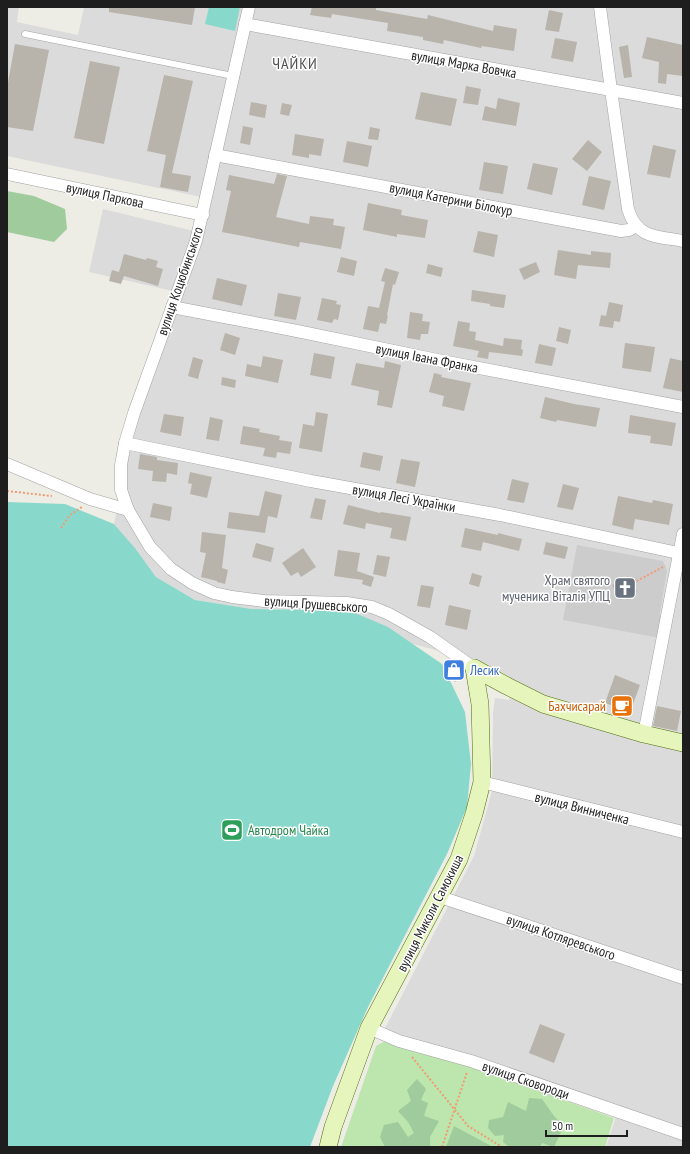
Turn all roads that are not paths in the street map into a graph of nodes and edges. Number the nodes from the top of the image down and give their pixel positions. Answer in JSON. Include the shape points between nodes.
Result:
{"nodes":[{"id":1,"x":249,"y":7,"type":"edge"},
{"id":2,"x":600,"y":7,"type":"edge"},
{"id":3,"x":245,"y":24,"type":"junction"},
{"id":4,"x":25,"y":34,"type":"dead end"},
{"id":5,"x":233,"y":76,"type":"junction"},
{"id":6,"x":611,"y":90,"type":"junction"},
{"id":7,"x":683,"y":103,"type":"edge"},
{"id":8,"x":215,"y":155,"type":"junction"},
{"id":9,"x":7,"y":174,"type":"edge"},
{"id":10,"x":203,"y":215,"type":"junction"},
{"id":11,"x":636,"y":226,"type":"junction"},
{"id":12,"x":683,"y":241,"type":"edge"},
{"id":13,"x":172,"y":308,"type":"junction"},
{"id":14,"x":683,"y":407,"type":"edge"},
{"id":15,"x":125,"y":443,"type":"junction"},
{"id":16,"x":7,"y":464,"type":"edge"},
{"id":17,"x":128,"y":510,"type":"junction"},
{"id":18,"x":683,"y":534,"type":"edge"},
{"id":19,"x":150,"y":547,"type":"joint"},
{"id":20,"x":681,"y":553,"type":"edge"},
{"id":21,"x":474,"y":668,"type":"junction"},
{"id":22,"x":644,"y":734,"type":"junction"},
{"id":23,"x":683,"y":743,"type":"edge"},
{"id":24,"x":482,"y":782,"type":"junction"},
{"id":25,"x":683,"y":832,"type":"edge"},
{"id":26,"x":440,"y":897,"type":"junction"},
{"id":27,"x":683,"y":978,"type":"edge"},
{"id":28,"x":369,"y":1028,"type":"junction"},
{"id":29,"x":683,"y":1134,"type":"edge"},
{"id":30,"x":328,"y":1147,"type":"edge"}],
"edges":[{"from":1,"to":3,"type":"street","name":"вулиця Коцюбинського"},
{"from":2,"to":6,"type":"street"},
{"from":3,"to":5,"type":"street","name":"вулиця Коцюбинського"},
{"from":3,"to":6,"type":"street","name":"вулиця Марка Вовчка"},
{"from":4,"to":5,"type":"lane"},
{"from":5,"to":8,"type":"street","name":"вулиця Коцюбинського"},
{"from":6,"to":7,"type":"street","name":"вулиця Марка Вовчка"},
{"from":6,"to":11,"type":"street","via":[[628,209]]},
{"from":8,"to":10,"type":"street","name":"вулиця Коцюбинського"},
{"from":8,"to":11,"type":"street","name":"вулиця Катерини Білокур","via":[[621,231]]},
{"from":9,"to":10,"type":"street","name":"вулиця Паркова"},
{"from":10,"to":13,"type":"street","name":"вулиця Коцюбинського"},
{"from":11,"to":12,"type":"street","via":[[650,235]]},
{"from":13,"to":14,"type":"street","name":"вулиця Івана Франка"},
{"from":13,"to":15,"type":"street","name":"вулиця Коцюбинського"},
{"from":15,"to":17,"type":"street","name":"вулиця Коцюбинського","via":[[121,465],[121,490]]},
{"from":15,"to":20,"type":"street","name":"вулиця Лесі Українки","via":[[311,481],[500,515]]},
{"from":16,"to":17,"type":"street","via":[[90,499]]},
{"from":17,"to":19,"type":"street","name":"вулиця Коцюбинського"},
{"from":18,"to":20,"type":"street"},
{"from":19,"to":21,"type":"street","name":"вулиця Грушевського","via":[[171,569],[214,593],[264,601],[347,603],[372,607],[430,637]]},
{"from":20,"to":22,"type":"street"},
{"from":21,"to":22,"type":"street","name":"вулиця Грушевського","via":[[543,704]]},
{"from":21,"to":24,"type":"street","name":"вулиця Миколи Самокиша","via":[[480,704]]},
{"from":22,"to":23,"type":"street","name":"вулиця Грушевського"},
{"from":24,"to":25,"type":"street","name":"вулиця Винниченка"},
{"from":24,"to":26,"type":"street","name":"вулиця Миколи Самокиша","via":[[459,859]]},
{"from":26,"to":27,"type":"street","name":"вулиця Котляревського"},
{"from":26,"to":28,"type":"street","name":"вулиця Миколи Самокиша"},
{"from":28,"to":29,"type":"street","name":"вулиця Сковороди","via":[[399,1041],[471,1061]]},
{"from":28,"to":30,"type":"street","name":"вулиця Миколи Самокиша"}]}
